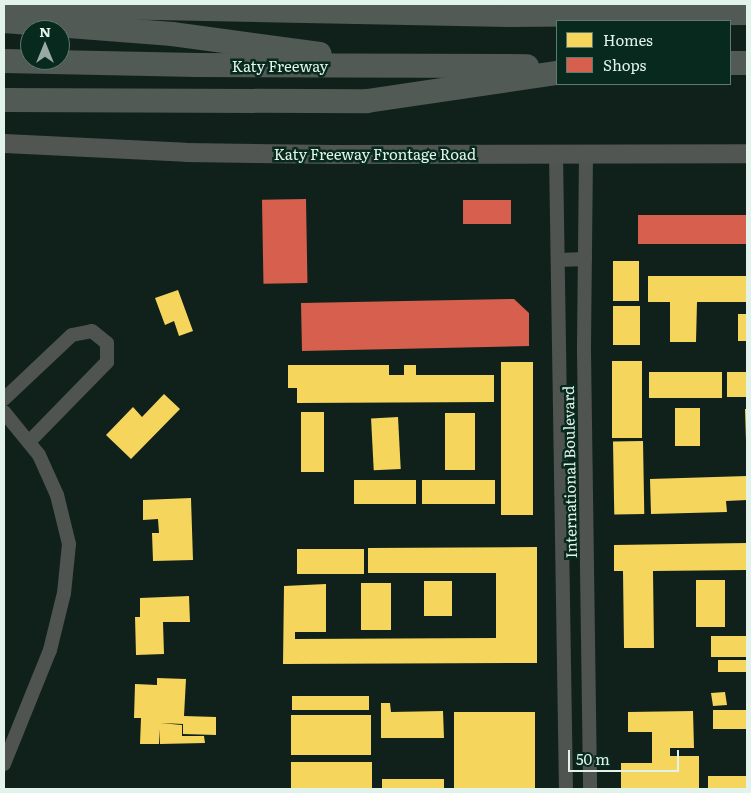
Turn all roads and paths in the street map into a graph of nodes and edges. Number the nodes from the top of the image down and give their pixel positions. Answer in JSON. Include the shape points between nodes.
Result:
{"nodes":[{"id":1,"x":4,"y":5,"type":"edge"},
{"id":2,"x":747,"y":13,"type":"edge"},
{"id":3,"x":4,"y":21,"type":"edge"},
{"id":4,"x":4,"y":61,"type":"edge"},
{"id":5,"x":731,"y":63,"type":"edge"},
{"id":6,"x":747,"y":63,"type":"edge"},
{"id":7,"x":410,"y":65,"type":"junction"},
{"id":8,"x":556,"y":66,"type":"edge"},
{"id":9,"x":556,"y":73,"type":"edge"},
{"id":10,"x":4,"y":100,"type":"edge"},
{"id":11,"x":4,"y":143,"type":"edge"},
{"id":12,"x":747,"y":153,"type":"edge"},
{"id":13,"x":556,"y":155,"type":"junction"},
{"id":14,"x":586,"y":155,"type":"junction"},
{"id":15,"x":585,"y":259,"type":"junction"},
{"id":16,"x":558,"y":260,"type":"junction"},
{"id":17,"x":560,"y":352,"type":"junction"},
{"id":18,"x":584,"y":352,"type":"junction"},
{"id":19,"x":4,"y":399,"type":"edge"},
{"id":20,"x":4,"y":412,"type":"edge"},
{"id":21,"x":29,"y":442,"type":"junction"},
{"id":22,"x":563,"y":522,"type":"junction"},
{"id":23,"x":586,"y":522,"type":"junction"},
{"id":24,"x":565,"y":682,"type":"junction"},
{"id":25,"x":589,"y":682,"type":"junction"},
{"id":26,"x":4,"y":764,"type":"edge"},
{"id":27,"x":566,"y":789,"type":"edge"},
{"id":28,"x":590,"y":789,"type":"edge"}],
"edges":[{"from":1,"to":2,"type":"highway","via":[[470,15]]},
{"from":3,"to":7,"type":"highway","via":[[172,34]]},
{"from":4,"to":7,"type":"highway","name":"Katy Freeway"},
{"from":5,"to":6,"type":"highway"},
{"from":7,"to":8,"type":"highway","name":"Katy Freeway"},
{"from":9,"to":10,"type":"highway","via":[[367,101]]},
{"from":11,"to":13,"type":"main road","name":"Katy Freeway Frontage Road","via":[[185,152]]},
{"from":12,"to":14,"type":"main road","name":"Katy Freeway Frontage Road"},
{"from":13,"to":14,"type":"main road","name":"Katy Freeway Frontage Road"},
{"from":13,"to":16,"type":"street","name":"International Boulevard"},
{"from":14,"to":15,"type":"street","name":"International Boulevard"},
{"from":15,"to":16,"type":"street"},
{"from":15,"to":18,"type":"street","name":"International Boulevard"},
{"from":16,"to":17,"type":"street","name":"International Boulevard"},
{"from":17,"to":18,"type":"street"},
{"from":17,"to":22,"type":"street","name":"International Boulevard"},
{"from":18,"to":23,"type":"street","name":"International Boulevard"},
{"from":19,"to":21,"type":"street","via":[[80,331],[98,333],[107,343],[108,362]]},
{"from":20,"to":21,"type":"street"},
{"from":21,"to":26,"type":"street","via":[[39,455],[57,495],[68,554],[64,593],[50,650]]},
{"from":22,"to":23,"type":"street"},
{"from":22,"to":24,"type":"street","name":"International Boulevard"},
{"from":23,"to":25,"type":"street","name":"International Boulevard"},
{"from":24,"to":25,"type":"street"},
{"from":24,"to":27,"type":"street","name":"International Boulevard"},
{"from":25,"to":28,"type":"street","name":"International Boulevard"}]}
